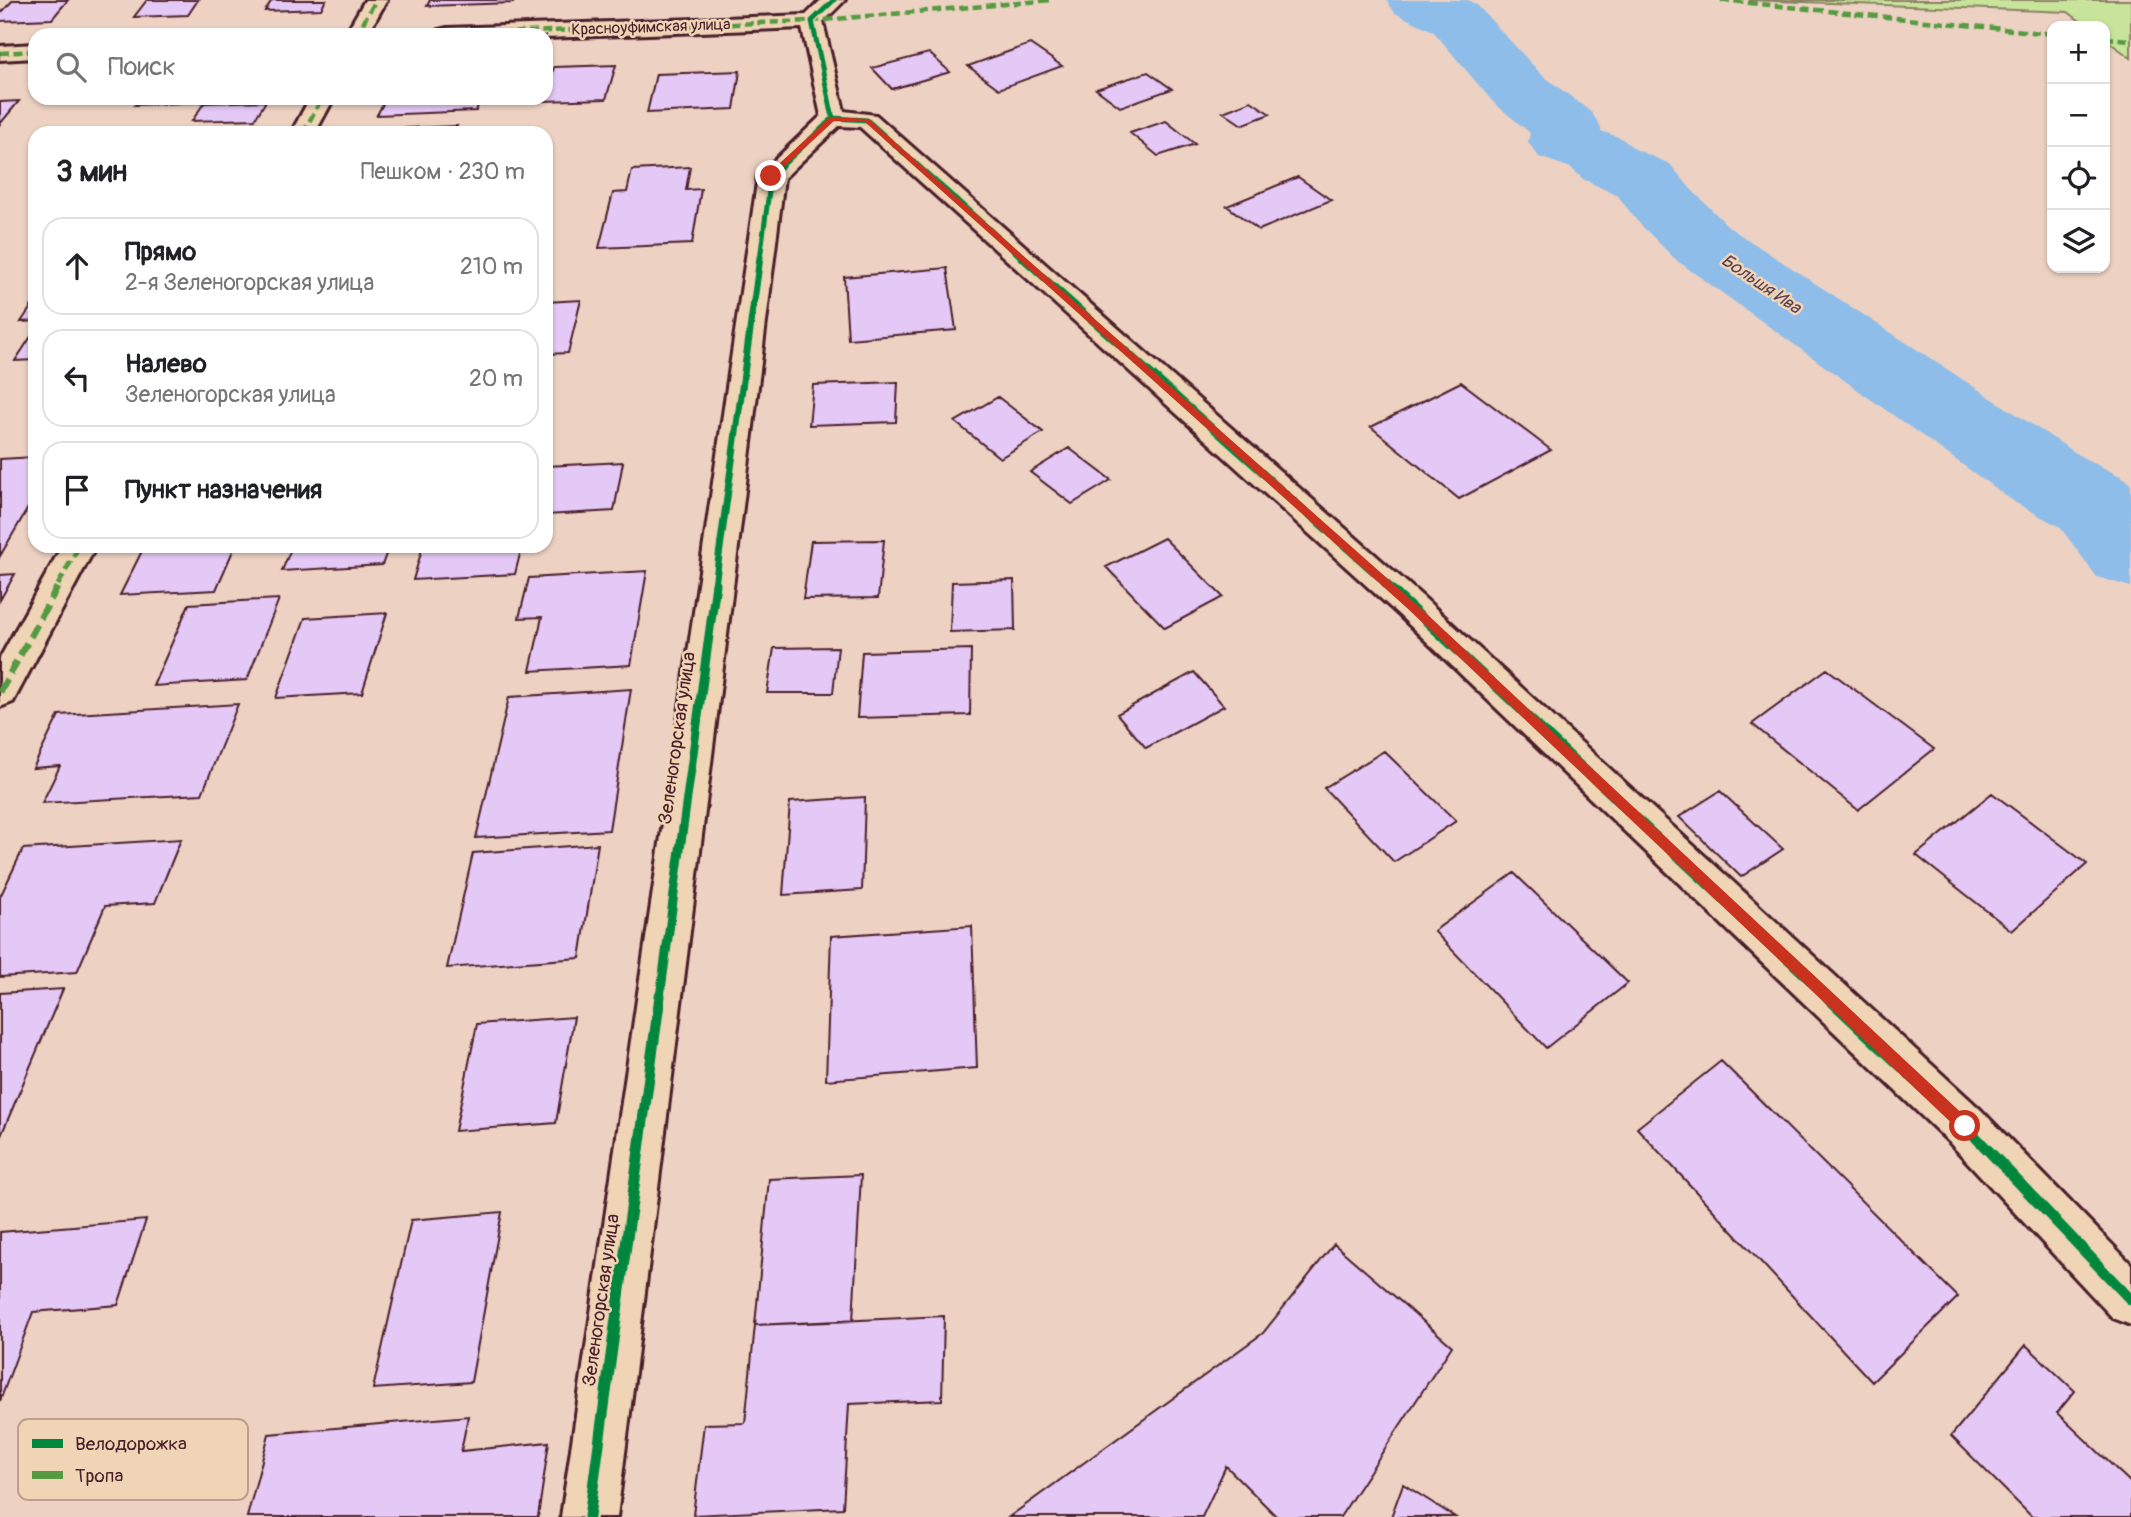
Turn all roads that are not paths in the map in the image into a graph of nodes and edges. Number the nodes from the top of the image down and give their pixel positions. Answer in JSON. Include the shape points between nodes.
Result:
{"nodes":[{"id":1,"x":376,"y":0,"type":"edge"},
{"id":2,"x":823,"y":11,"type":"edge"},
{"id":3,"x":360,"y":28,"type":"edge"},
{"id":4,"x":553,"y":28,"type":"edge"},
{"id":5,"x":28,"y":51,"type":"edge"},
{"id":6,"x":0,"y":52,"type":"edge"},
{"id":7,"x":317,"y":105,"type":"edge"},
{"id":8,"x":833,"y":118,"type":"junction"},
{"id":9,"x":307,"y":126,"type":"edge"},
{"id":10,"x":75,"y":553,"type":"edge"},
{"id":11,"x":0,"y":692,"type":"edge"},
{"id":12,"x":2131,"y":1300,"type":"edge"},
{"id":13,"x":589,"y":1517,"type":"edge"}],
"edges":[{"from":1,"to":3,"type":"street"},
{"from":2,"to":4,"type":"street","name":"Красноуфимская улица"},
{"from":2,"to":8,"type":"street"},
{"from":5,"to":6,"type":"street"},
{"from":7,"to":9,"type":"street"},
{"from":8,"to":12,"type":"street","via":[[867,120],[1411,606],[1965,1126]]},
{"from":8,"to":13,"type":"street","name":"Зеленогорская улица","via":[[771,176]]},
{"from":10,"to":11,"type":"street"}]}
